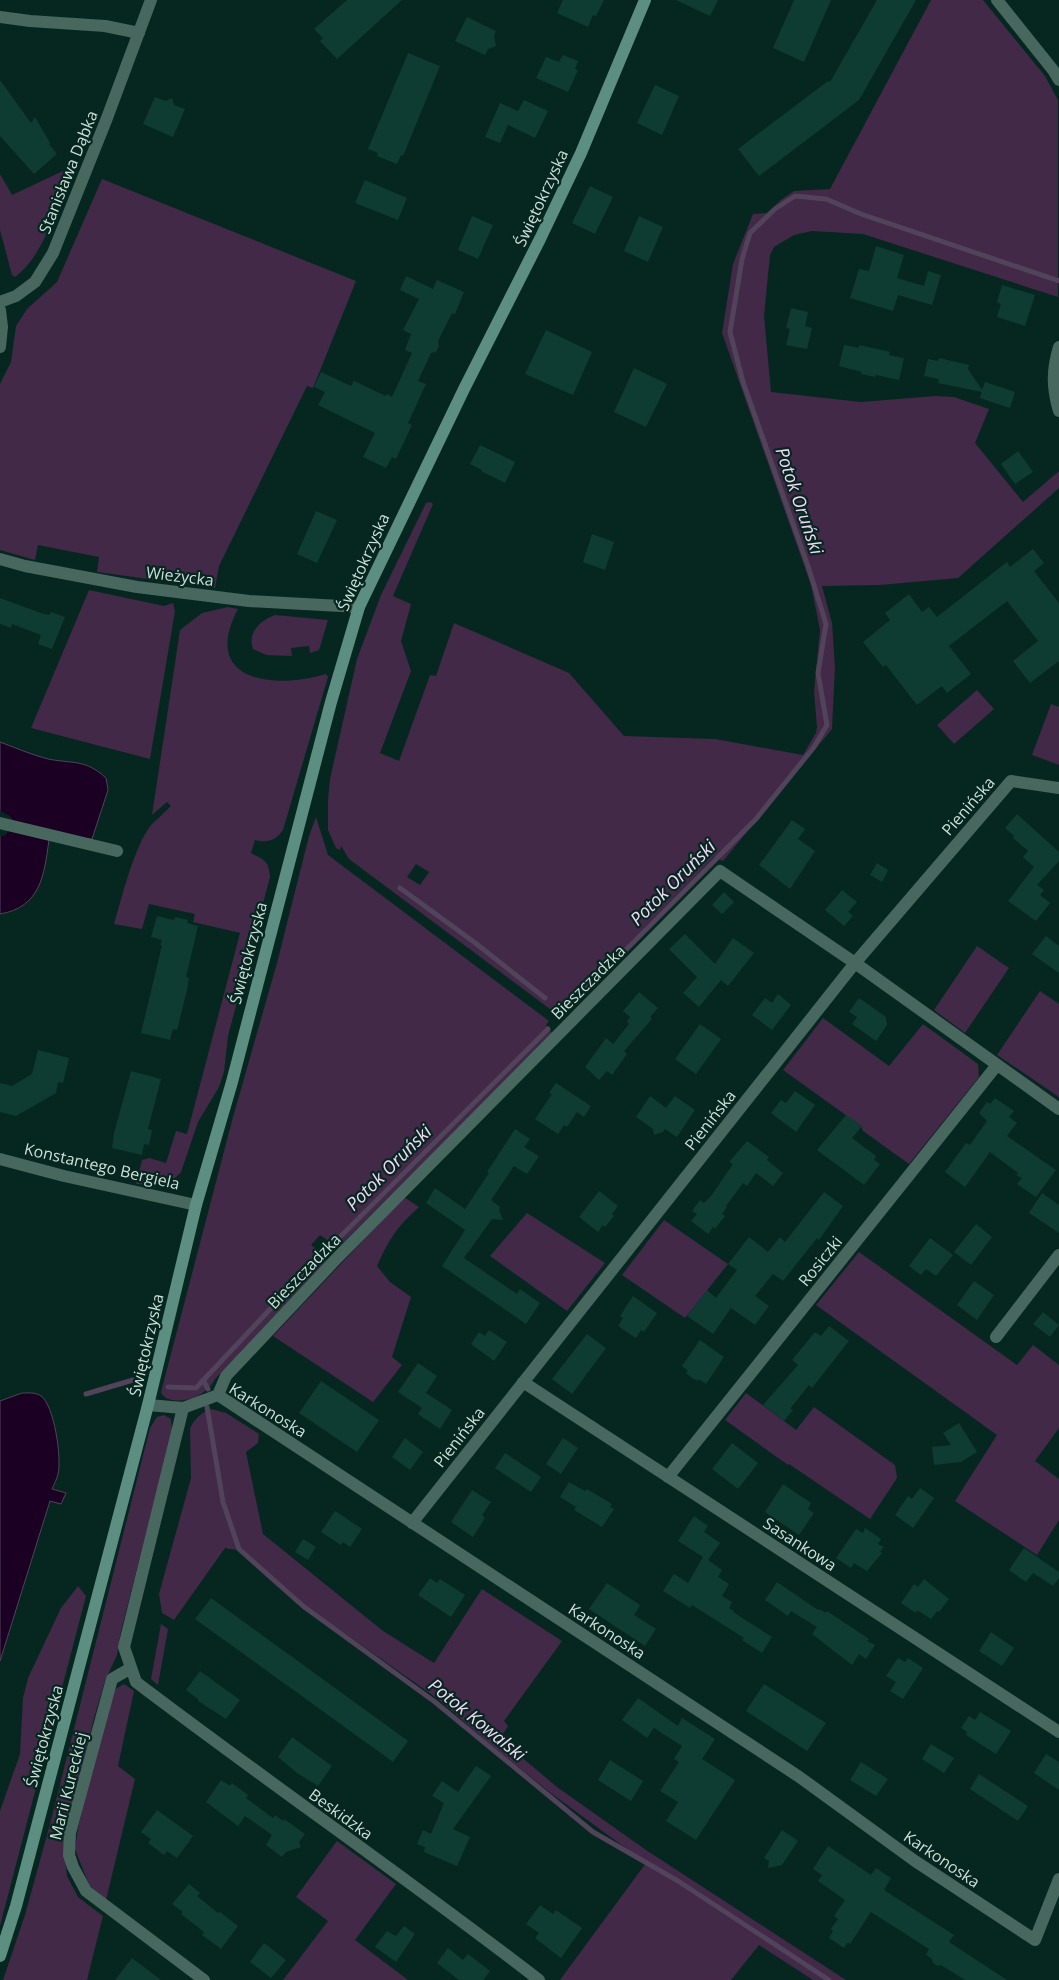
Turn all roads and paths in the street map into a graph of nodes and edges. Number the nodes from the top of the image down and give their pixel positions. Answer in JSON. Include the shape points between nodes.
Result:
{"nodes":[{"id":1,"x":151,"y":0,"type":"edge"},
{"id":2,"x":646,"y":0,"type":"edge"},
{"id":3,"x":997,"y":0,"type":"edge"},
{"id":4,"x":0,"y":17,"type":"edge"},
{"id":5,"x":139,"y":33,"type":"junction"},
{"id":6,"x":1059,"y":80,"type":"edge"},
{"id":7,"x":0,"y":302,"type":"edge"},
{"id":8,"x":0,"y":310,"type":"edge"},
{"id":9,"x":0,"y":346,"type":"edge"},
{"id":10,"x":1059,"y":347,"type":"edge"},
{"id":11,"x":1059,"y":411,"type":"edge"},
{"id":12,"x":0,"y":559,"type":"edge"},
{"id":13,"x":359,"y":607,"type":"junction"},
{"id":14,"x":1059,"y":788,"type":"edge"},
{"id":15,"x":0,"y":823,"type":"edge"},
{"id":16,"x":117,"y":851,"type":"dead end"},
{"id":17,"x":855,"y":963,"type":"junction"},
{"id":18,"x":997,"y":1065,"type":"junction"},
{"id":19,"x":1059,"y":1109,"type":"edge"},
{"id":20,"x":0,"y":1159,"type":"edge"},
{"id":21,"x":196,"y":1205,"type":"junction"},
{"id":22,"x":1059,"y":1255,"type":"edge"},
{"id":23,"x":996,"y":1337,"type":"dead end"},
{"id":24,"x":523,"y":1382,"type":"junction"},
{"id":25,"x":218,"y":1395,"type":"junction"},
{"id":26,"x":148,"y":1405,"type":"junction"},
{"id":27,"x":183,"y":1408,"type":"junction"},
{"id":28,"x":668,"y":1477,"type":"junction"},
{"id":29,"x":412,"y":1523,"type":"junction"},
{"id":30,"x":131,"y":1668,"type":"junction"},
{"id":31,"x":1059,"y":1732,"type":"edge"},
{"id":32,"x":1059,"y":1879,"type":"edge"},
{"id":33,"x":0,"y":1956,"type":"edge"},
{"id":34,"x":204,"y":1980,"type":"edge"},
{"id":35,"x":539,"y":1980,"type":"edge"}],
"edges":[{"from":1,"to":5,"type":"street","name":"Stanisława Dąbka"},
{"from":2,"to":13,"type":"main road","name":"Świętokrzyska","via":[[540,239]]},
{"from":3,"to":6,"type":"street"},
{"from":4,"to":5,"type":"street","via":[[105,26]]},
{"from":5,"to":7,"type":"street","name":"Stanisława Dąbka","via":[[53,253],[35,282],[16,296]]},
{"from":8,"to":9,"type":"street"},
{"from":10,"to":11,"type":"street","via":[[1053,365]]},
{"from":12,"to":13,"type":"street","name":"Wieżycka","via":[[175,592],[249,601]]},
{"from":13,"to":21,"type":"main road","name":"Świętokrzyska"},
{"from":14,"to":17,"type":"street","name":"Pienińska","via":[[1011,781]]},
{"from":15,"to":16,"type":"street"},
{"from":17,"to":18,"type":"street","name":"Bieszczadzka"},
{"from":17,"to":24,"type":"street","name":"Pienińska"},
{"from":17,"to":25,"type":"street","name":"Bieszczadzka","via":[[720,871],[337,1258],[226,1376]]},
{"from":18,"to":19,"type":"street","name":"Bieszczadzka"},
{"from":18,"to":28,"type":"street","name":"Rosiczki"},
{"from":20,"to":21,"type":"street","name":"Konstantego Bergiela"},
{"from":21,"to":26,"type":"main road","name":"Świętokrzyska"},
{"from":22,"to":23,"type":"street"},
{"from":24,"to":28,"type":"street","name":"Sasankowa"},
{"from":24,"to":29,"type":"street","name":"Pienińska"},
{"from":25,"to":27,"type":"street","name":"Karkonoska"},
{"from":25,"to":29,"type":"street","name":"Karkonoska"},
{"from":26,"to":27,"type":"street","name":"Karkonoska"},
{"from":26,"to":33,"type":"main road","name":"Świętokrzyska"},
{"from":27,"to":30,"type":"street","via":[[124,1647]]},
{"from":28,"to":31,"type":"street","name":"Sasankowa"},
{"from":29,"to":32,"type":"street","name":"Karkonoska","via":[[798,1776],[914,1861],[1035,1940]]},
{"from":30,"to":34,"type":"street","name":"Marii Kureckiej","via":[[112,1679],[70,1833],[69,1855],[86,1891]]},
{"from":30,"to":35,"type":"street","name":"Beskidzka","via":[[136,1682]]}]}
